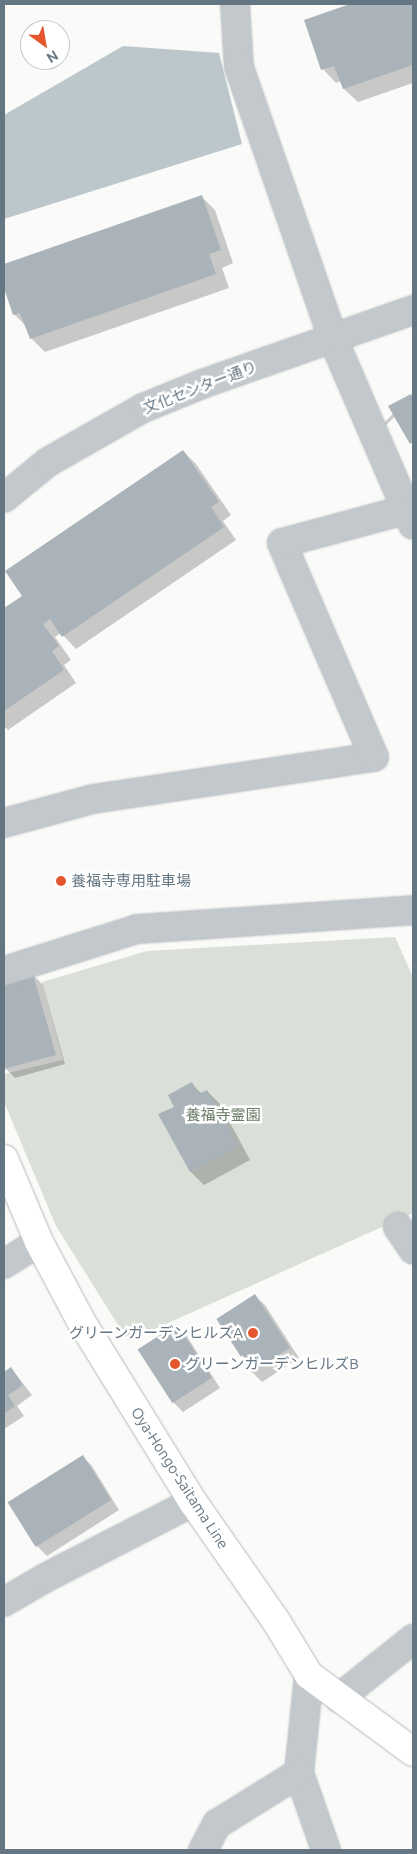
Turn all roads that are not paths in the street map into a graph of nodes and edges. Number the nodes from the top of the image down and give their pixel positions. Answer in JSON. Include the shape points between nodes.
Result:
{"nodes":[{"id":1,"x":235,"y":4,"type":"edge"},
{"id":2,"x":413,"y":310,"type":"edge"},
{"id":3,"x":333,"y":339,"type":"junction"},
{"id":4,"x":4,"y":498,"type":"edge"},
{"id":5,"x":409,"y":518,"type":"edge"},
{"id":6,"x":4,"y":823,"type":"edge"},
{"id":7,"x":413,"y":910,"type":"edge"},
{"id":8,"x":4,"y":971,"type":"edge"},
{"id":9,"x":4,"y":1159,"type":"edge"},
{"id":10,"x":39,"y":1242,"type":"junction"},
{"id":11,"x":4,"y":1264,"type":"edge"},
{"id":12,"x":193,"y":1502,"type":"junction"},
{"id":13,"x":4,"y":1602,"type":"edge"},
{"id":14,"x":413,"y":1639,"type":"edge"},
{"id":15,"x":309,"y":1675,"type":"junction"},
{"id":16,"x":339,"y":1698,"type":"junction"},
{"id":17,"x":413,"y":1752,"type":"edge"},
{"id":18,"x":299,"y":1773,"type":"junction"},
{"id":19,"x":203,"y":1850,"type":"edge"},
{"id":20,"x":326,"y":1850,"type":"edge"}],
"edges":[{"from":1,"to":3,"type":"street","via":[[239,67]]},
{"from":2,"to":3,"type":"street","name":"文化センター通り"},
{"from":3,"to":4,"type":"street","name":"文化センター通り","via":[[143,408],[48,462]]},
{"from":3,"to":5,"type":"street"},
{"from":5,"to":6,"type":"street","via":[[282,543],[374,757],[93,799]]},
{"from":7,"to":8,"type":"street","via":[[137,929]]},
{"from":9,"to":10,"type":"main road","name":"Oya-Hongo-Saitama Line"},
{"from":10,"to":11,"type":"street"},
{"from":10,"to":12,"type":"main road","name":"Oya-Hongo-Saitama Line","via":[[81,1321]]},
{"from":12,"to":13,"type":"street","via":[[44,1578]]},
{"from":12,"to":15,"type":"main road","name":"Oya-Hongo-Saitama Line","via":[[276,1621]]},
{"from":14,"to":16,"type":"street"},
{"from":15,"to":16,"type":"main road","name":"Oya-Hongo-Saitama Line"},
{"from":15,"to":18,"type":"street"},
{"from":16,"to":17,"type":"main road","name":"Oya-Hongo-Saitama Line"},
{"from":18,"to":19,"type":"street","via":[[217,1824]]},
{"from":18,"to":20,"type":"street"}]}
